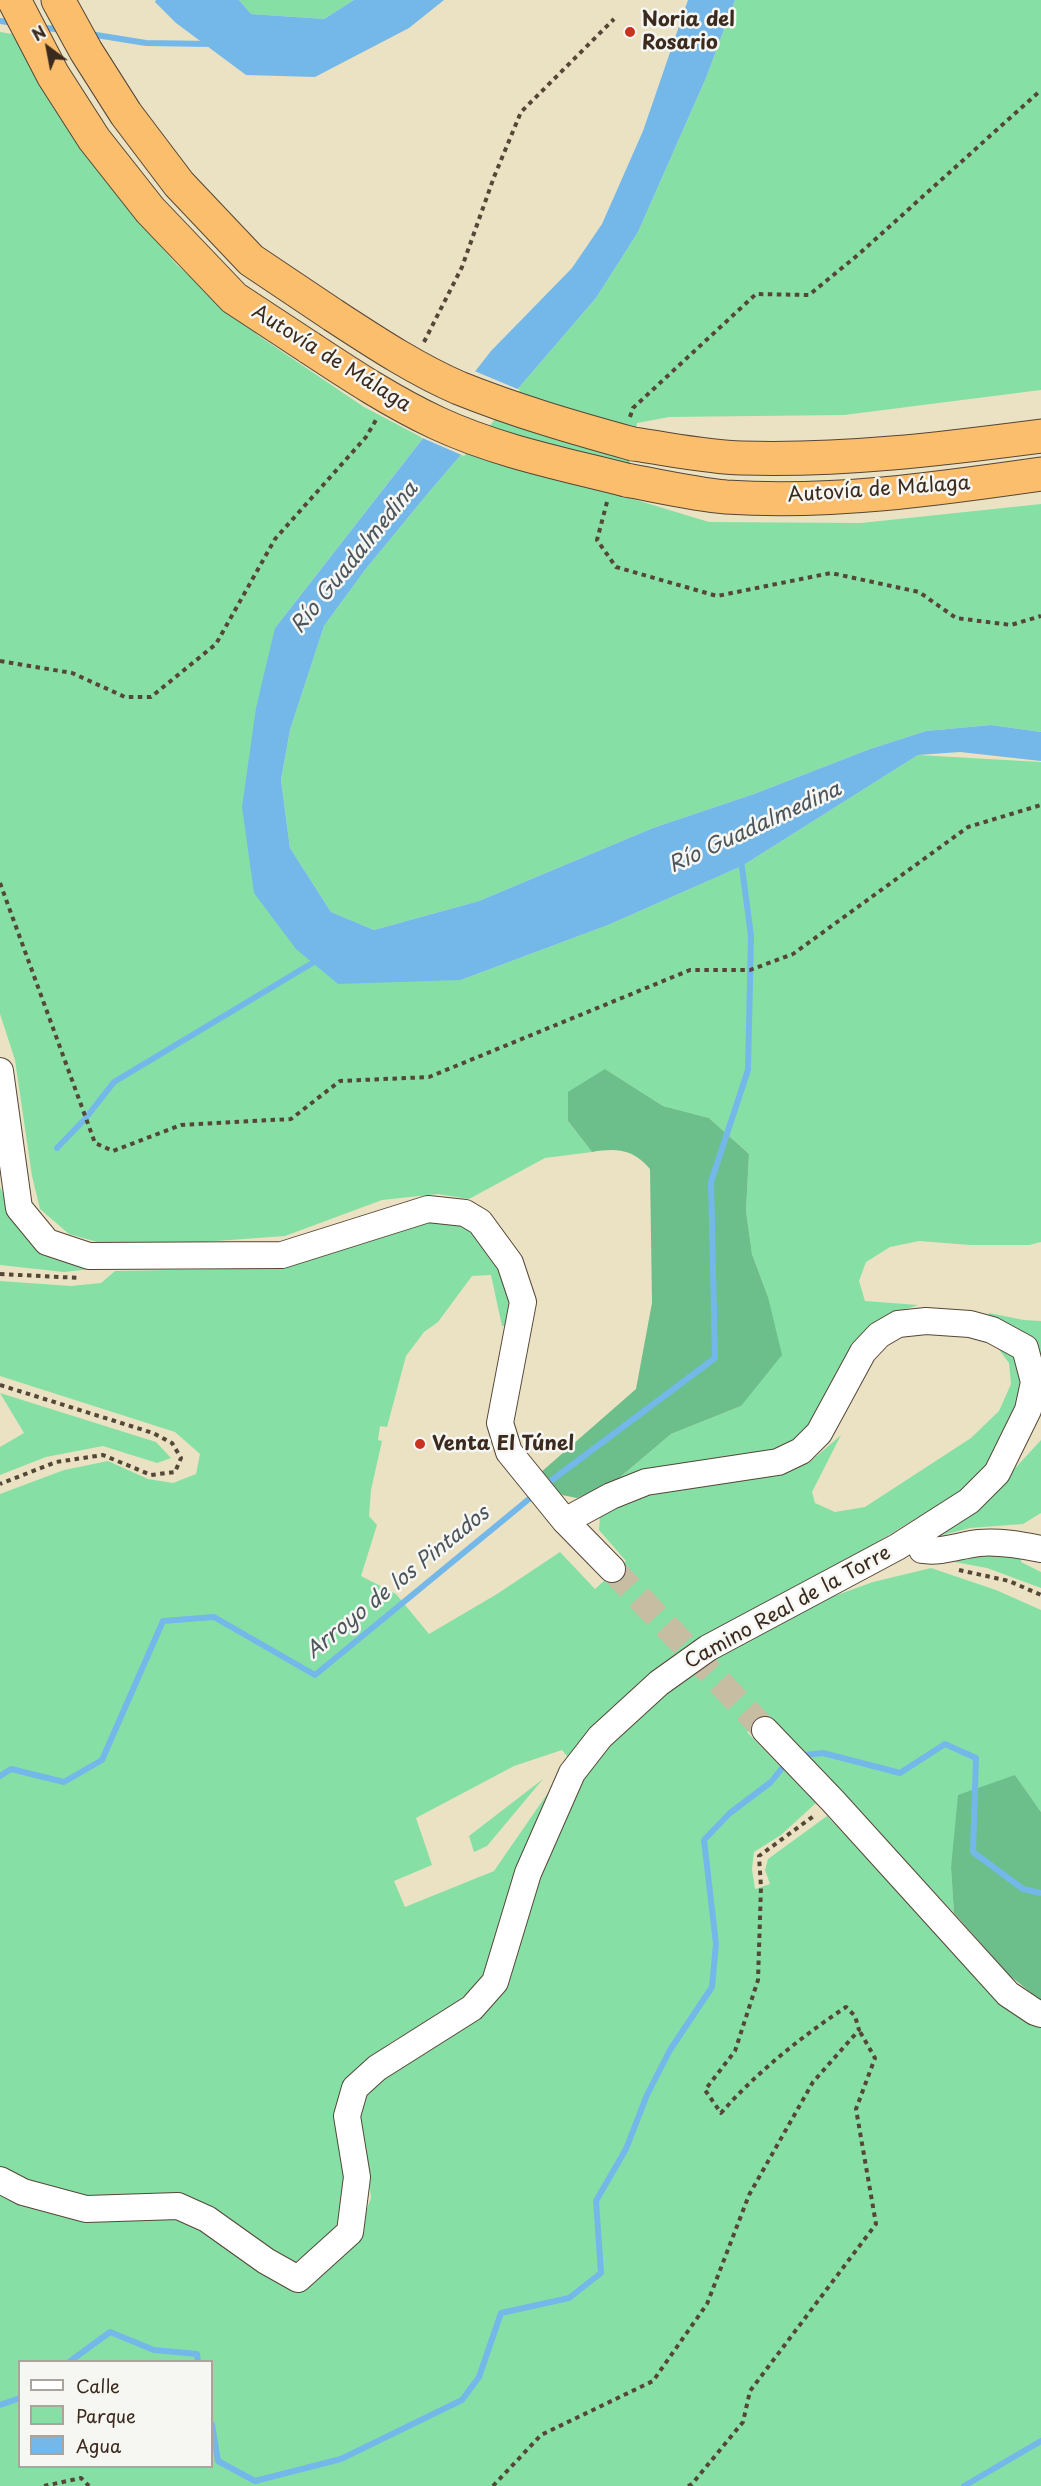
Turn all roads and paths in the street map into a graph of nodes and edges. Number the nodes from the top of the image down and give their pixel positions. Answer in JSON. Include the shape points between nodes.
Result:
{"nodes":[{"id":1,"x":14,"y":0,"type":"edge"},
{"id":2,"x":58,"y":0,"type":"edge"},
{"id":3,"x":614,"y":19,"type":"dead end"},
{"id":4,"x":1041,"y":90,"type":"edge"},
{"id":5,"x":420,"y":349,"type":"dead end"},
{"id":6,"x":378,"y":417,"type":"dead end"},
{"id":7,"x":632,"y":432,"type":"junction"},
{"id":8,"x":1041,"y":436,"type":"edge"},
{"id":9,"x":1041,"y":474,"type":"edge"},
{"id":10,"x":618,"y":488,"type":"junction"},
{"id":11,"x":1041,"y":616,"type":"edge"},
{"id":12,"x":0,"y":662,"type":"edge"},
{"id":13,"x":1041,"y":805,"type":"edge"},
{"id":14,"x":0,"y":883,"type":"edge"},
{"id":15,"x":0,"y":1071,"type":"edge"},
{"id":16,"x":114,"y":1255,"type":"junction"},
{"id":17,"x":0,"y":1274,"type":"edge"},
{"id":18,"x":0,"y":1385,"type":"edge"},
{"id":19,"x":0,"y":1484,"type":"edge"},
{"id":20,"x":565,"y":1521,"type":"junction"},
{"id":21,"x":1041,"y":1549,"type":"edge"},
{"id":22,"x":922,"y":1550,"type":"joint"},
{"id":23,"x":612,"y":1569,"type":"tunnel mouth"},
{"id":24,"x":1041,"y":1595,"type":"edge"},
{"id":25,"x":765,"y":1730,"type":"tunnel mouth"},
{"id":26,"x":833,"y":1801,"type":"junction"},
{"id":27,"x":1041,"y":2014,"type":"edge"},
{"id":28,"x":860,"y":2030,"type":"junction"},
{"id":29,"x":0,"y":2180,"type":"edge"},
{"id":30,"x":44,"y":2486,"type":"edge"},
{"id":31,"x":89,"y":2486,"type":"edge"},
{"id":32,"x":493,"y":2486,"type":"edge"},
{"id":33,"x":688,"y":2486,"type":"edge"}],
"edges":[{"from":1,"to":10,"type":"highway","name":"Autovía de Málaga","bridge":true,"via":[[53,75],[94,139],[150,210],[234,298],[366,386],[438,423]]},
{"from":2,"to":7,"type":"highway","name":"Autovía de Málaga","bridge":true,"via":[[126,114],[179,184],[250,260],[391,352],[459,387],[556,422]]},
{"from":3,"to":5,"type":"path","via":[[521,112],[462,267]]},
{"from":4,"to":7,"type":"path","via":[[809,294],[756,294],[633,408]]},
{"from":6,"to":12,"type":"path","via":[[366,436],[275,539],[216,644],[151,697],[125,697],[72,674]]},
{"from":7,"to":8,"type":"highway","name":"Autovía de Málaga","via":[[739,458],[828,459],[924,452]]},
{"from":9,"to":10,"type":"highway","name":"Autovía de Málaga","via":[[931,490],[820,499]]},
{"from":10,"to":11,"type":"path","via":[[597,540],[616,567],[717,596],[831,573],[919,592],[956,618],[1011,625]]},
{"from":13,"to":14,"type":"path","via":[[968,827],[793,954],[761,966],[750,970],[690,970],[429,1077],[340,1081],[291,1119],[181,1125],[113,1151],[95,1143]]},
{"from":15,"to":16,"type":"street","via":[[19,1208],[46,1242],[89,1256]]},
{"from":16,"to":17,"type":"path","via":[[96,1275],[72,1279]]},
{"from":16,"to":20,"type":"street","via":[[282,1254],[428,1209],[465,1213],[480,1222],[510,1263],[523,1302],[500,1423],[509,1452]]},
{"from":18,"to":19,"type":"path","via":[[153,1433],[172,1443],[182,1458],[176,1472],[151,1475],[103,1455],[56,1462]]},
{"from":20,"to":23,"type":"street"},
{"from":20,"to":29,"type":"street","name":"Camino Real de la Torre","via":[[646,1482],[778,1462],[801,1450],[819,1433],[863,1352],[879,1335],[898,1324],[970,1324],[992,1330],[1025,1348],[1034,1382],[1028,1410],[997,1473],[969,1501],[897,1547],[708,1648],[659,1683],[600,1737],[572,1773],[528,1873],[495,1982],[472,2008],[377,2068],[355,2088],[347,2116],[357,2177],[350,2232],[298,2279],[207,2219],[178,2206],[86,2209],[23,2192]]},
{"from":21,"to":22,"type":"street","via":[[980,1543]]},
{"from":22,"to":24,"type":"path","via":[[940,1566],[1009,1581]]},
{"from":25,"to":26,"type":"street"},
{"from":26,"to":27,"type":"street","via":[[1008,1994]]},
{"from":26,"to":28,"type":"path","via":[[759,1856],[758,1980],[735,2051],[705,2091],[721,2113],[744,2087],[846,2007],[855,2016]]},
{"from":28,"to":32,"type":"path","via":[[813,2082],[749,2195],[707,2304],[653,2381],[540,2435]]},
{"from":28,"to":33,"type":"path","via":[[875,2058],[856,2109],[876,2224],[750,2391],[742,2422]]},
{"from":30,"to":31,"type":"path","via":[[81,2478]]}]}
